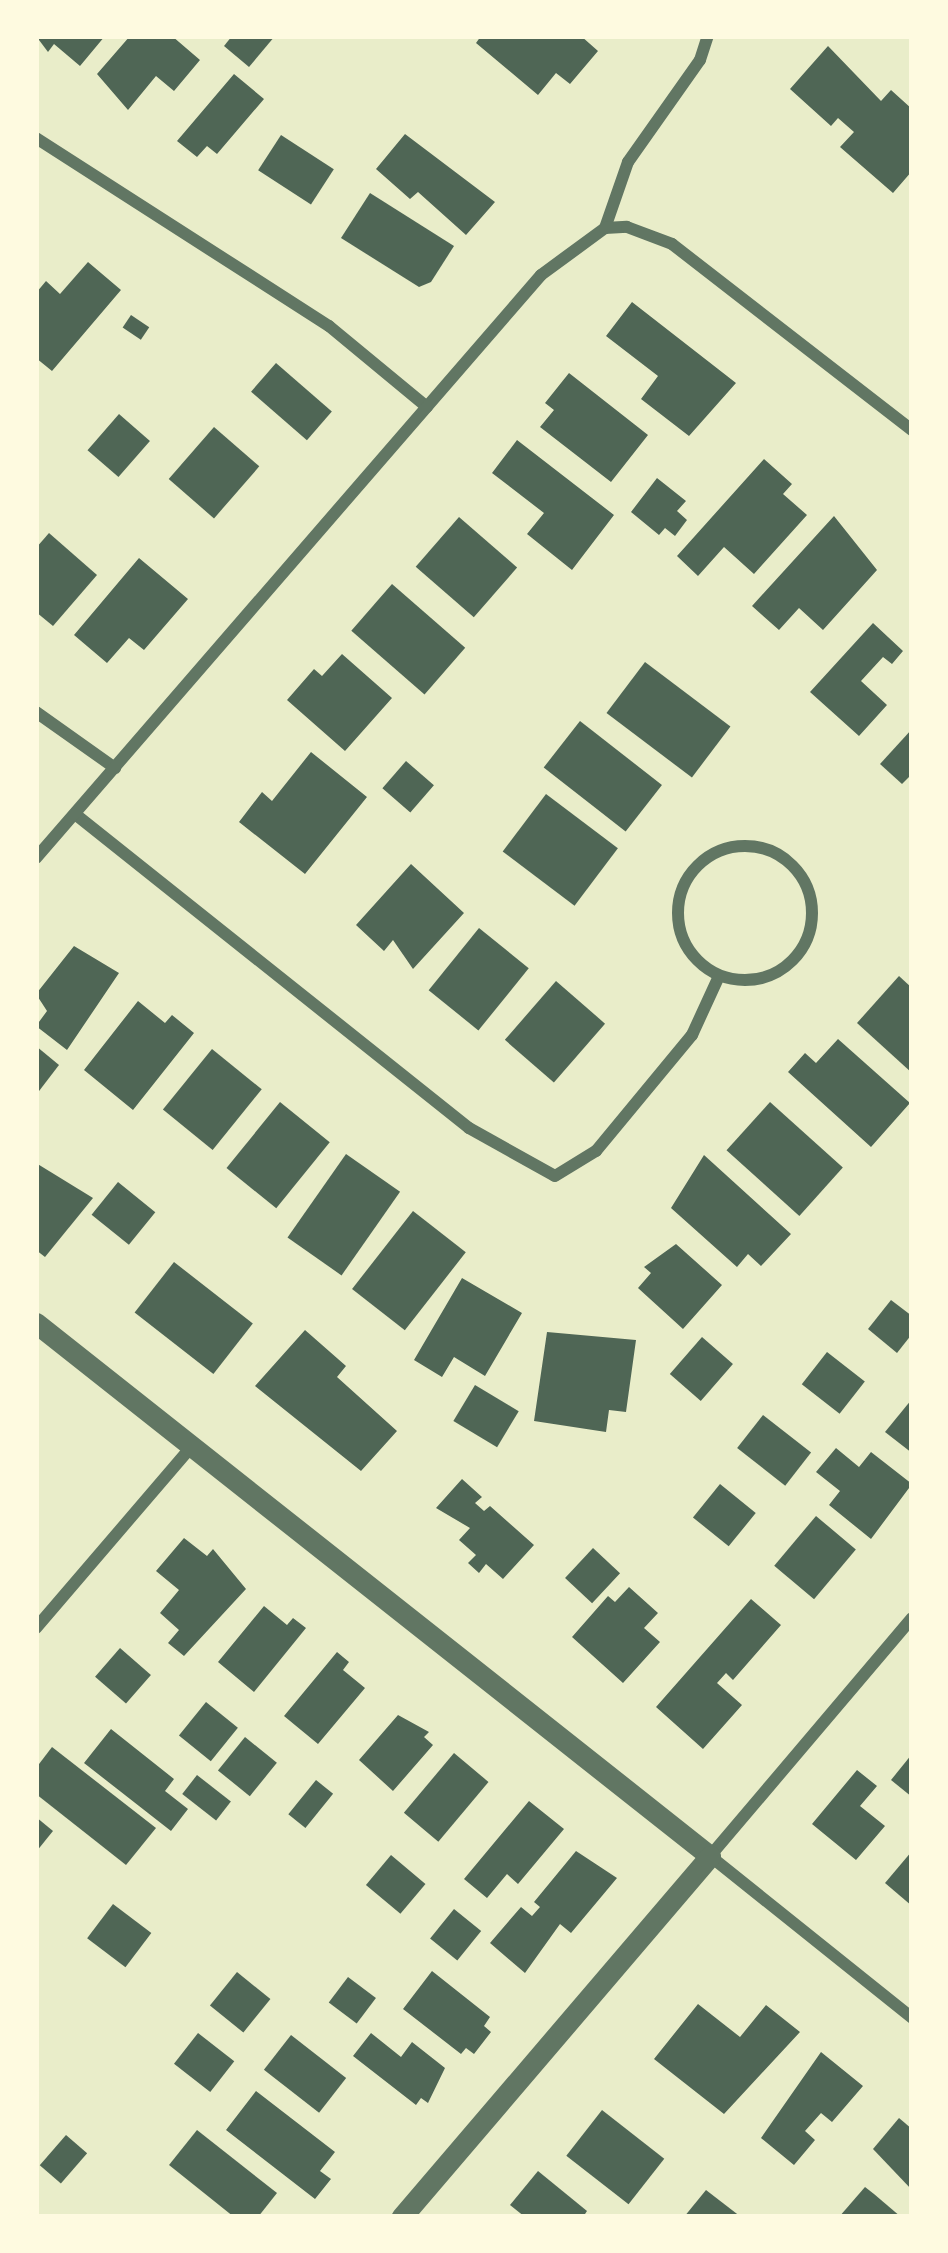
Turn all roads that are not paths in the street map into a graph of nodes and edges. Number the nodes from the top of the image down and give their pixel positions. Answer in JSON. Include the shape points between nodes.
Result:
{"nodes":[{"id":1,"x":708,"y":36,"type":"edge"},
{"id":2,"x":36,"y":138,"type":"edge"},
{"id":3,"x":605,"y":228,"type":"junction"},
{"id":4,"x":427,"y":407,"type":"junction"},
{"id":5,"x":912,"y":430,"type":"edge"},
{"id":6,"x":36,"y":712,"type":"edge"},
{"id":7,"x":115,"y":768,"type":"junction"},
{"id":8,"x":75,"y":814,"type":"junction"},
{"id":9,"x":36,"y":859,"type":"edge"},
{"id":10,"x":719,"y":976,"type":"junction"},
{"id":11,"x":36,"y":1323,"type":"edge"},
{"id":12,"x":194,"y":1444,"type":"junction"},
{"id":13,"x":912,"y":1618,"type":"edge"},
{"id":14,"x":36,"y":1628,"type":"edge"},
{"id":15,"x":710,"y":1856,"type":"junction"},
{"id":16,"x":912,"y":2018,"type":"edge"},
{"id":17,"x":402,"y":2217,"type":"edge"}],
"edges":[{"from":1,"to":3,"type":"street","via":[[700,60],[628,162]]},
{"from":2,"to":4,"type":"street","via":[[329,326]]},
{"from":3,"to":4,"type":"street","via":[[541,275]]},
{"from":3,"to":5,"type":"street","via":[[627,226],[672,244]]},
{"from":4,"to":7,"type":"street"},
{"from":6,"to":7,"type":"street"},
{"from":7,"to":8,"type":"street"},
{"from":8,"to":9,"type":"street"},
{"from":8,"to":10,"type":"street","via":[[469,1128],[555,1176],[596,1151],[692,1035]]},
{"from":10,"to":10,"type":"street","via":[[762,979],[782,970],[809,936],[809,892],[799,872],[762,848],[717,851],[685,881],[678,903],[686,946]]},
{"from":11,"to":12,"type":"street"},
{"from":12,"to":14,"type":"street"},
{"from":12,"to":15,"type":"street"},
{"from":13,"to":15,"type":"street"},
{"from":15,"to":16,"type":"street"},
{"from":15,"to":17,"type":"street"}]}
